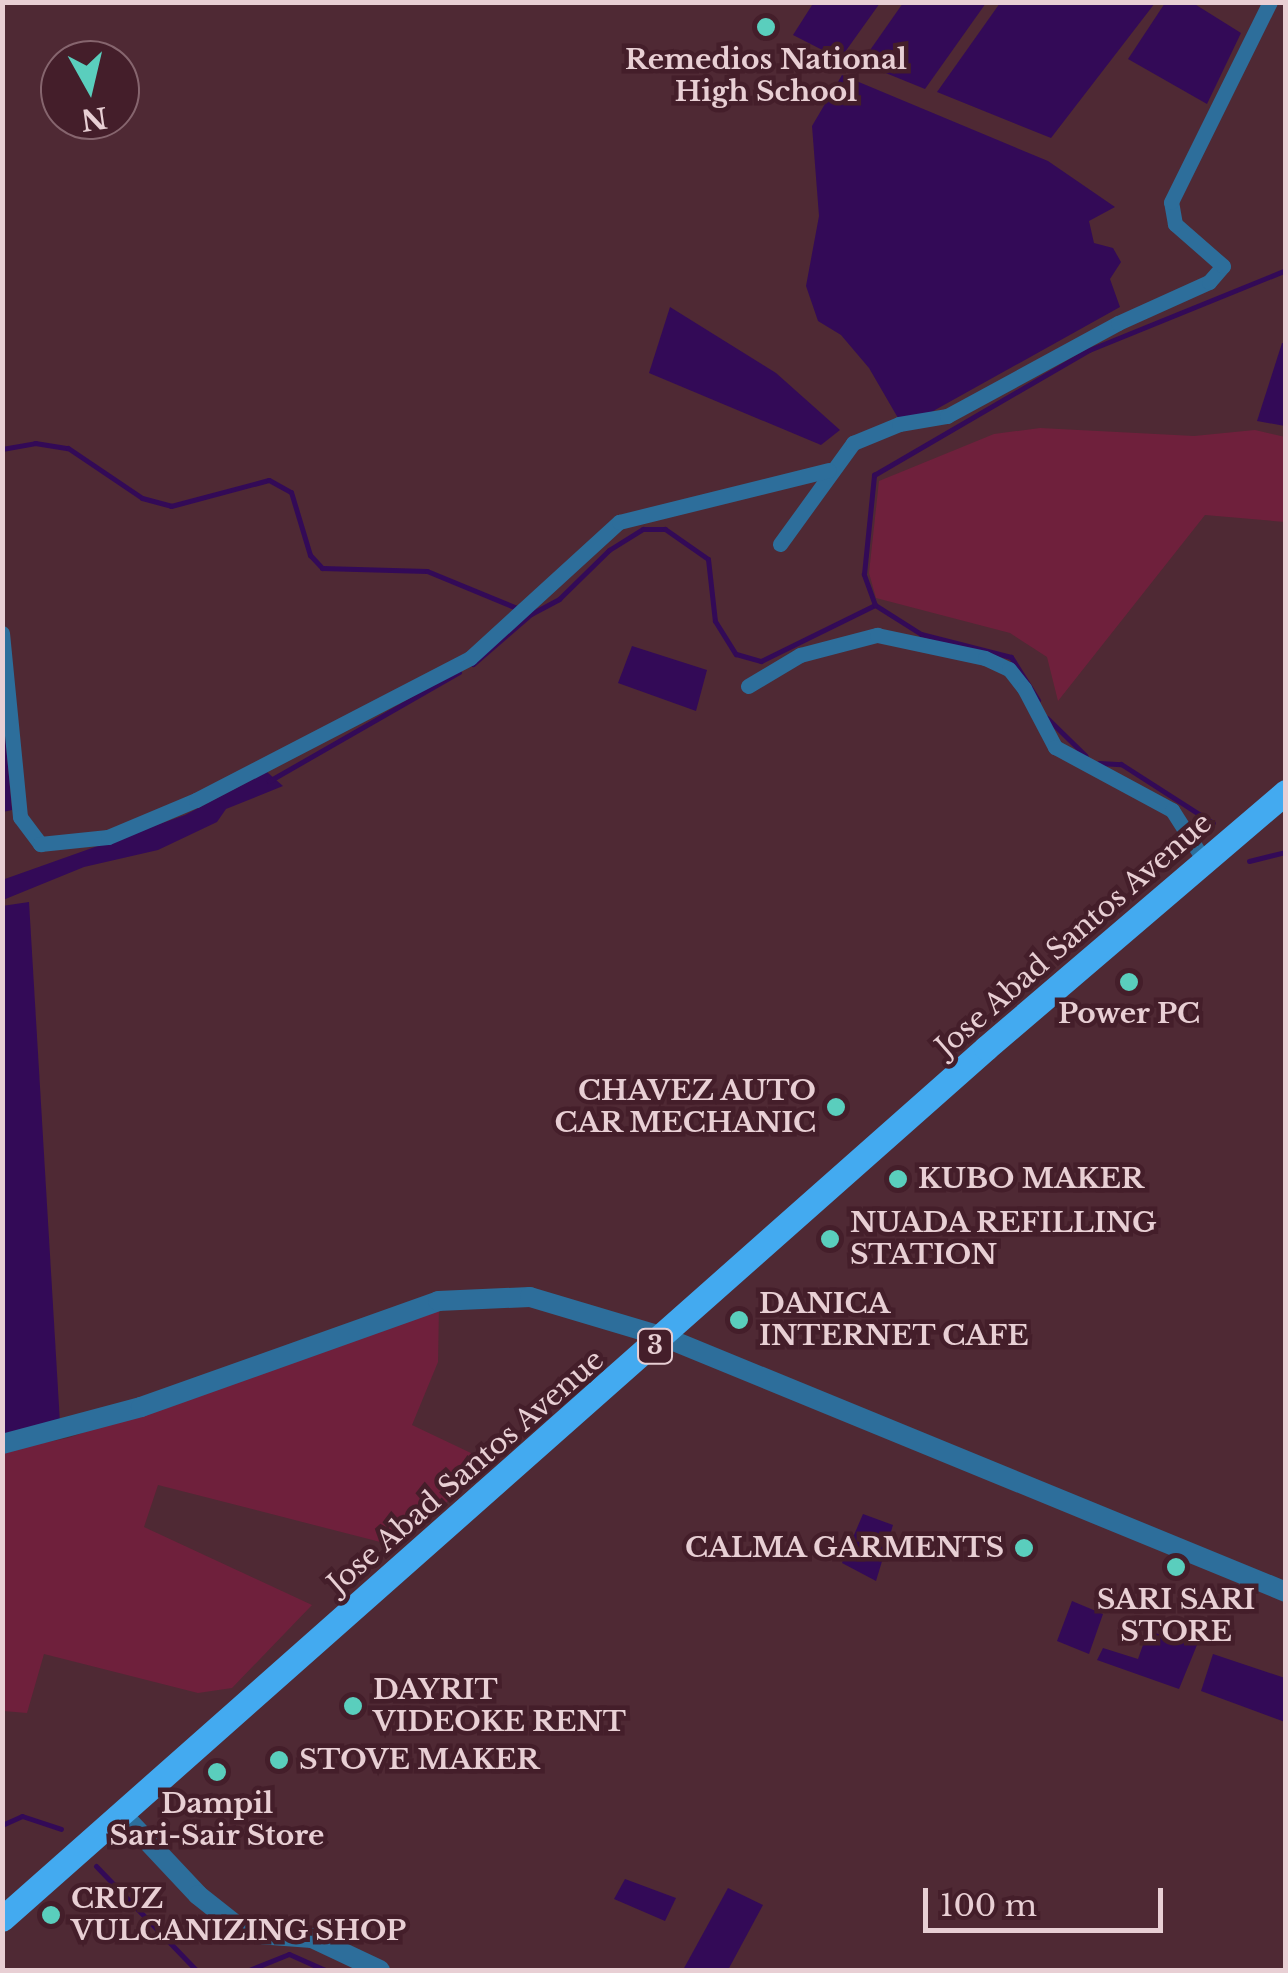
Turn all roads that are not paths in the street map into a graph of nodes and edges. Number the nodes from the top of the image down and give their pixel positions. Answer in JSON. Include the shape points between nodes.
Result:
{"nodes":[{"id":1,"x":1270,"y":2,"type":"edge"},
{"id":2,"x":829,"y":470,"type":"junction"},
{"id":3,"x":780,"y":544,"type":"dead end"},
{"id":4,"x":2,"y":633,"type":"edge"},
{"id":5,"x":748,"y":686,"type":"dead end"},
{"id":6,"x":1286,"y":792,"type":"edge"},
{"id":7,"x":1205,"y":862,"type":"junction"},
{"id":8,"x":664,"y":1338,"type":"junction"},
{"id":9,"x":2,"y":1444,"type":"edge"},
{"id":10,"x":1286,"y":1592,"type":"edge"},
{"id":11,"x":122,"y":1814,"type":"junction"},
{"id":12,"x":2,"y":1919,"type":"edge"},
{"id":13,"x":380,"y":1970,"type":"edge"}],
"edges":[{"from":1,"to":2,"type":"street","via":[[1171,202],[1175,224],[1223,266],[1209,282],[947,416],[900,424],[853,443]]},
{"from":2,"to":3,"type":"street"},
{"from":2,"to":4,"type":"street","via":[[620,522],[470,658],[196,800],[108,837],[40,844],[20,817]]},
{"from":5,"to":7,"type":"street","via":[[800,654],[877,636],[985,658],[1009,669],[1055,746],[1172,810]]},
{"from":6,"to":7,"type":"highway","name":"Jose Abad Santos Avenue","number":"3"},
{"from":7,"to":8,"type":"highway","name":"Jose Abad Santos Avenue","number":"3"},
{"from":8,"to":9,"type":"street","via":[[530,1297],[438,1301],[140,1407]]},
{"from":8,"to":10,"type":"street"},
{"from":8,"to":11,"type":"highway","name":"Jose Abad Santos Avenue","number":"3"},
{"from":11,"to":12,"type":"highway","name":"Jose Abad Santos Avenue","number":"3"},
{"from":11,"to":13,"type":"street","via":[[198,1895],[246,1933],[312,1938]]}]}
